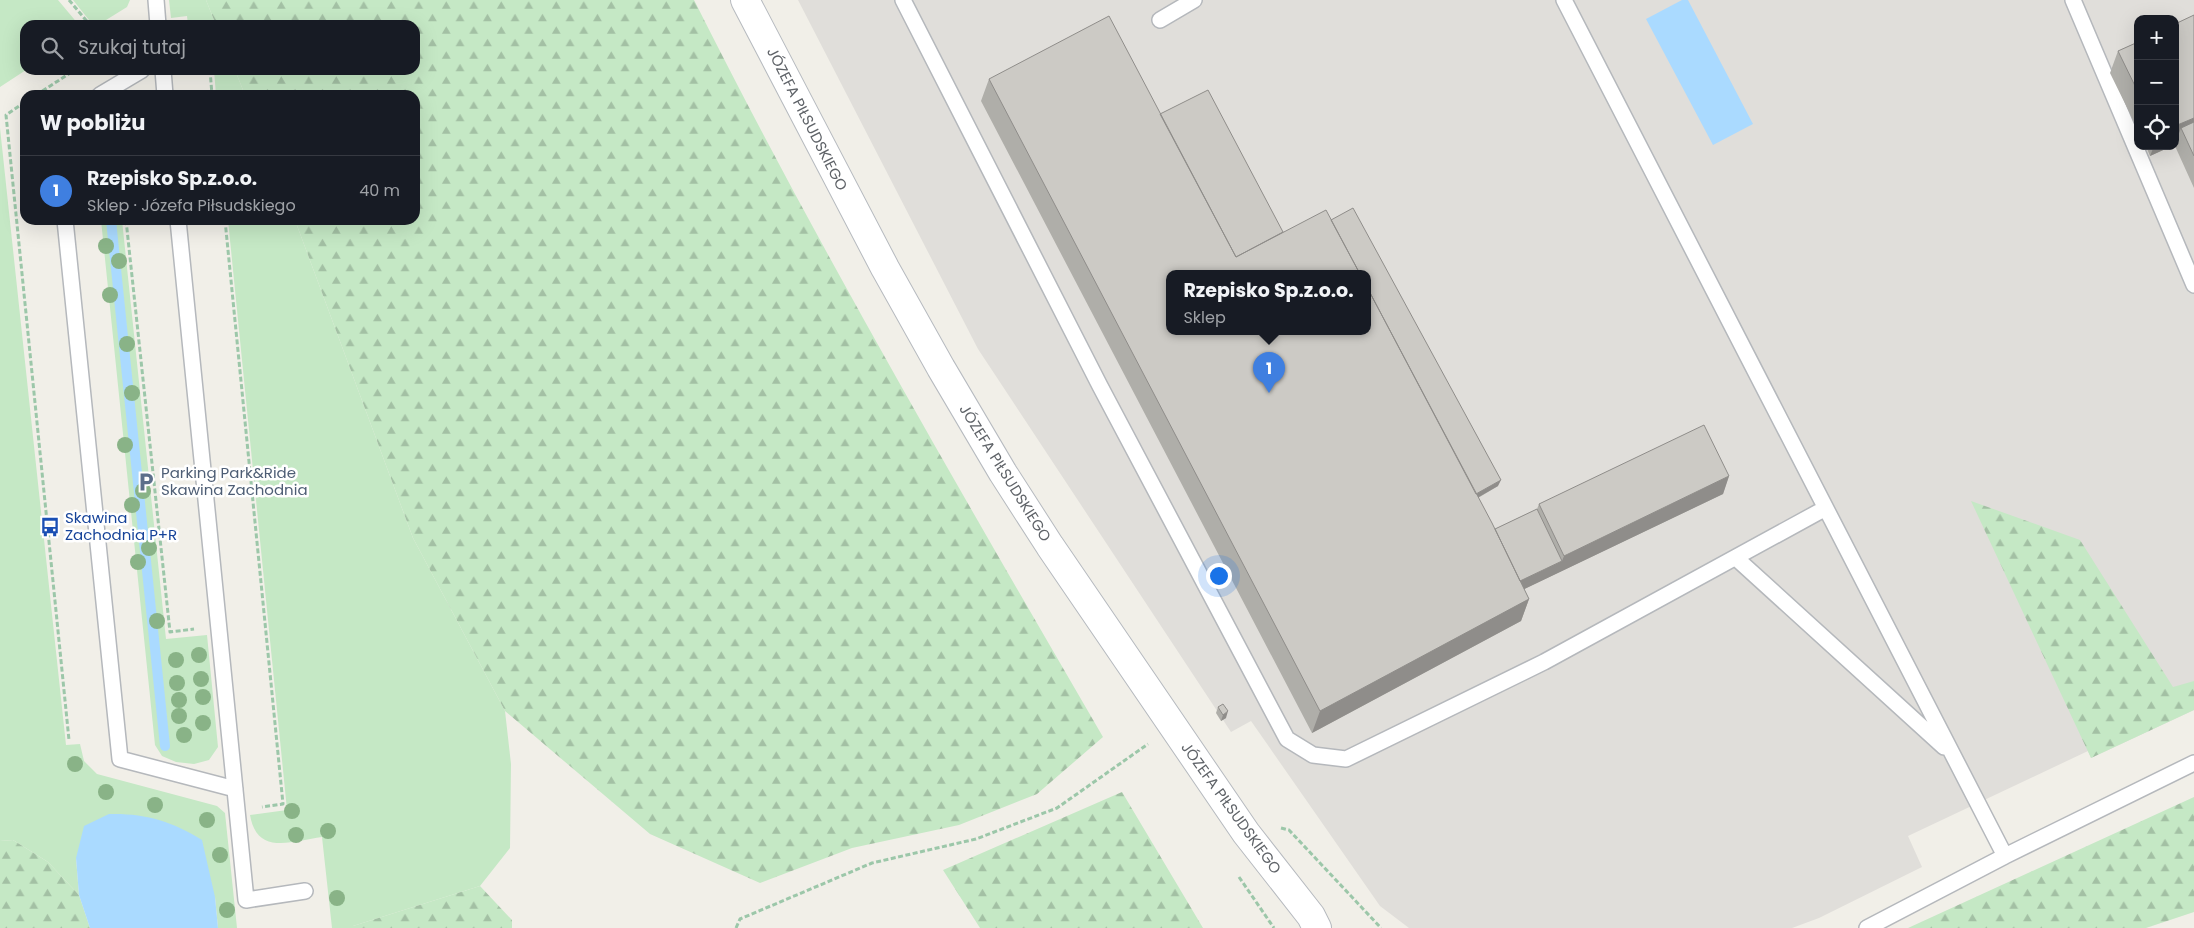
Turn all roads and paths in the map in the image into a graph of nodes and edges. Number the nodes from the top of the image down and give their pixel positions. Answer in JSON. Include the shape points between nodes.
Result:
{"nodes":[{"id":1,"x":69,"y":0,"type":"edge"},
{"id":2,"x":156,"y":0,"type":"edge"},
{"id":3,"x":745,"y":0,"type":"edge"},
{"id":4,"x":903,"y":0,"type":"edge"},
{"id":5,"x":1194,"y":0,"type":"edge"},
{"id":6,"x":1564,"y":0,"type":"edge"},
{"id":7,"x":2073,"y":0,"type":"edge"},
{"id":8,"x":86,"y":20,"type":"edge"},
{"id":9,"x":158,"y":20,"type":"edge"},
{"id":10,"x":1160,"y":20,"type":"dead end"},
{"id":11,"x":67,"y":75,"type":"edge"},
{"id":12,"x":134,"y":75,"type":"edge"},
{"id":13,"x":163,"y":75,"type":"edge"},
{"id":14,"x":210,"y":75,"type":"edge"},
{"id":15,"x":44,"y":90,"type":"edge"},
{"id":16,"x":108,"y":90,"type":"edge"},
{"id":17,"x":165,"y":90,"type":"edge"},
{"id":18,"x":212,"y":90,"type":"edge"},
{"id":19,"x":20,"y":105,"type":"edge"},
{"id":20,"x":66,"y":225,"type":"edge"},
{"id":21,"x":127,"y":225,"type":"edge"},
{"id":22,"x":178,"y":225,"type":"edge"},
{"id":23,"x":225,"y":225,"type":"edge"},
{"id":24,"x":2194,"y":285,"type":"edge"},
{"id":25,"x":1824,"y":509,"type":"junction"},
{"id":26,"x":1736,"y":558,"type":"junction"},
{"id":27,"x":170,"y":632,"type":"dead end"},
{"id":28,"x":1172,"y":726,"type":"junction"},
{"id":29,"x":70,"y":740,"type":"dead end"},
{"id":30,"x":1951,"y":754,"type":"junction"},
{"id":31,"x":2194,"y":763,"type":"edge"},
{"id":32,"x":234,"y":789,"type":"junction"},
{"id":33,"x":283,"y":804,"type":"dead end"},
{"id":34,"x":1246,"y":833,"type":"junction"},
{"id":35,"x":2005,"y":856,"type":"junction"},
{"id":36,"x":305,"y":890,"type":"dead end"},
{"id":37,"x":1318,"y":924,"type":"edge"},
{"id":38,"x":736,"y":928,"type":"edge"},
{"id":39,"x":1381,"y":928,"type":"edge"},
{"id":40,"x":1867,"y":928,"type":"edge"}],
"edges":[{"from":1,"to":8,"type":"path"},
{"from":2,"to":9,"type":"lane"},
{"from":3,"to":28,"type":"main road","name":"JÓZEFA PIŁSUDSKIEGO","via":[[859,222],[941,368],[1050,546]]},
{"from":4,"to":26,"type":"lane","via":[[1100,386],[1287,739],[1313,755],[1346,758],[1544,662]]},
{"from":5,"to":10,"type":"lane"},
{"from":6,"to":25,"type":"lane"},
{"from":7,"to":24,"type":"lane"},
{"from":11,"to":15,"type":"path"},
{"from":12,"to":16,"type":"lane"},
{"from":13,"to":17,"type":"lane"},
{"from":14,"to":18,"type":"path"},
{"from":19,"to":29,"type":"path","via":[[6,115]]},
{"from":20,"to":32,"type":"lane","via":[[120,759]]},
{"from":21,"to":27,"type":"path"},
{"from":22,"to":32,"type":"lane"},
{"from":23,"to":33,"type":"path"},
{"from":25,"to":26,"type":"lane"},
{"from":25,"to":30,"type":"lane"},
{"from":26,"to":30,"type":"lane"},
{"from":28,"to":34,"type":"main road","name":"JÓZEFA PIŁSUDSKIEGO"},
{"from":28,"to":38,"type":"path","via":[[1057,808],[976,840],[872,863],[740,919]]},
{"from":30,"to":35,"type":"lane"},
{"from":31,"to":35,"type":"lane"},
{"from":32,"to":36,"type":"lane","via":[[246,900]]},
{"from":34,"to":37,"type":"main road","name":"JÓZEFA PIŁSUDSKIEGO"},
{"from":34,"to":39,"type":"path","via":[[1274,828],[1289,830]]},
{"from":35,"to":40,"type":"lane"}]}
